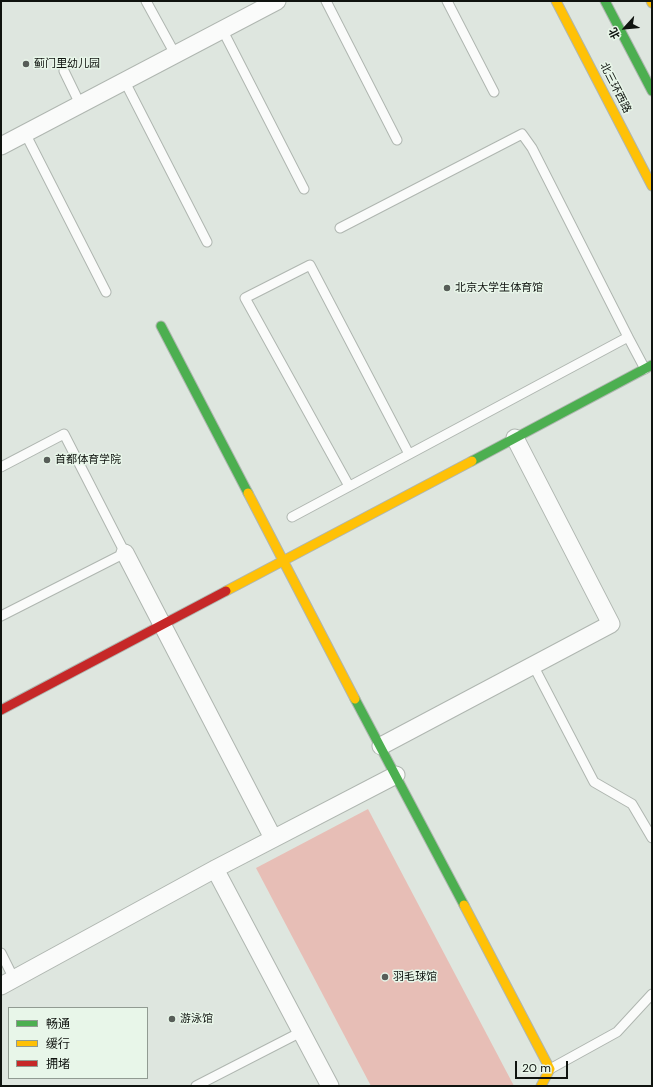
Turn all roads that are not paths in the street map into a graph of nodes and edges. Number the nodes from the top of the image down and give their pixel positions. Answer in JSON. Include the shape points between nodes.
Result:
{"nodes":[{"id":1,"x":146,"y":1,"type":"edge"},
{"id":2,"x":326,"y":1,"type":"edge"},
{"id":3,"x":447,"y":1,"type":"edge"},
{"id":4,"x":556,"y":1,"type":"edge"},
{"id":5,"x":601,"y":1,"type":"edge"},
{"id":6,"x":605,"y":1,"type":"edge"},
{"id":7,"x":272,"y":2,"type":"edge"},
{"id":8,"x":222,"y":29,"type":"junction"},
{"id":9,"x":620,"y":31,"type":"junction"},
{"id":10,"x":175,"y":54,"type":"junction"},
{"id":11,"x":64,"y":71,"type":"dead end"},
{"id":12,"x":124,"y":80,"type":"junction"},
{"id":13,"x":652,"y":91,"type":"edge"},
{"id":14,"x":494,"y":92,"type":"dead end"},
{"id":15,"x":80,"y":104,"type":"junction"},
{"id":16,"x":25,"y":133,"type":"junction"},
{"id":17,"x":397,"y":140,"type":"dead end"},
{"id":18,"x":1,"y":146,"type":"edge"},
{"id":19,"x":652,"y":186,"type":"edge"},
{"id":20,"x":304,"y":189,"type":"dead end"},
{"id":21,"x":340,"y":228,"type":"dead end"},
{"id":22,"x":207,"y":242,"type":"dead end"},
{"id":23,"x":106,"y":292,"type":"dead end"},
{"id":24,"x":161,"y":326,"type":"dead end"},
{"id":25,"x":628,"y":336,"type":"junction"},
{"id":26,"x":648,"y":367,"type":"edge"},
{"id":27,"x":515,"y":438,"type":"junction"},
{"id":28,"x":410,"y":454,"type":"junction"},
{"id":29,"x":1,"y":467,"type":"edge"},
{"id":30,"x":349,"y":486,"type":"junction"},
{"id":31,"x":292,"y":517,"type":"dead end"},
{"id":32,"x":125,"y":553,"type":"junction"},
{"id":33,"x":282,"y":561,"type":"junction"},
{"id":34,"x":1,"y":616,"type":"edge"},
{"id":35,"x":162,"y":625,"type":"junction"},
{"id":36,"x":533,"y":665,"type":"junction"},
{"id":37,"x":1,"y":710,"type":"edge"},
{"id":38,"x":381,"y":746,"type":"junction"},
{"id":39,"x":396,"y":775,"type":"junction"},
{"id":40,"x":273,"y":838,"type":"junction"},
{"id":41,"x":652,"y":838,"type":"edge"},
{"id":42,"x":215,"y":869,"type":"junction"},
{"id":43,"x":1,"y":953,"type":"edge"},
{"id":44,"x":8,"y":983,"type":"edge"},
{"id":45,"x":652,"y":994,"type":"edge"},
{"id":46,"x":301,"y":1032,"type":"junction"},
{"id":47,"x":550,"y":1069,"type":"junction"},
{"id":48,"x":196,"y":1086,"type":"edge"},
{"id":49,"x":330,"y":1086,"type":"edge"},
{"id":50,"x":541,"y":1086,"type":"edge"}],
"edges":[{"from":1,"to":10,"type":"lane"},
{"from":2,"to":17,"type":"lane"},
{"from":3,"to":14,"type":"lane"},
{"from":4,"to":19,"type":"main road","name":"北三环西路"},
{"from":5,"to":9,"type":"main road"},
{"from":6,"to":9,"type":"main road"},
{"from":7,"to":8,"type":"street"},
{"from":8,"to":10,"type":"street"},
{"from":8,"to":20,"type":"lane"},
{"from":9,"to":13,"type":"main road"},
{"from":10,"to":12,"type":"street"},
{"from":11,"to":15,"type":"lane"},
{"from":12,"to":15,"type":"street"},
{"from":12,"to":22,"type":"lane"},
{"from":15,"to":16,"type":"street"},
{"from":16,"to":18,"type":"street"},
{"from":16,"to":23,"type":"lane"},
{"from":21,"to":25,"type":"lane","via":[[522,134],[532,148]]},
{"from":24,"to":33,"type":"main road"},
{"from":25,"to":26,"type":"lane"},
{"from":25,"to":28,"type":"lane"},
{"from":26,"to":27,"type":"main road"},
{"from":27,"to":33,"type":"main road"},
{"from":27,"to":36,"type":"street","via":[[611,624]]},
{"from":28,"to":30,"type":"lane"},
{"from":28,"to":30,"type":"lane","via":[[310,265],[246,298]]},
{"from":29,"to":32,"type":"lane","via":[[64,434]]},
{"from":30,"to":31,"type":"lane"},
{"from":32,"to":34,"type":"lane"},
{"from":32,"to":35,"type":"street"},
{"from":33,"to":35,"type":"main road"},
{"from":33,"to":38,"type":"main road"},
{"from":35,"to":37,"type":"main road"},
{"from":35,"to":40,"type":"street"},
{"from":36,"to":38,"type":"street"},
{"from":36,"to":41,"type":"lane","via":[[594,782],[632,804]]},
{"from":38,"to":39,"type":"main road"},
{"from":39,"to":40,"type":"street"},
{"from":39,"to":47,"type":"main road"},
{"from":40,"to":42,"type":"street"},
{"from":42,"to":44,"type":"street"},
{"from":42,"to":46,"type":"street"},
{"from":43,"to":44,"type":"lane"},
{"from":45,"to":47,"type":"lane","via":[[617,1032]]},
{"from":46,"to":48,"type":"lane"},
{"from":46,"to":49,"type":"street"},
{"from":47,"to":50,"type":"main road"}]}
